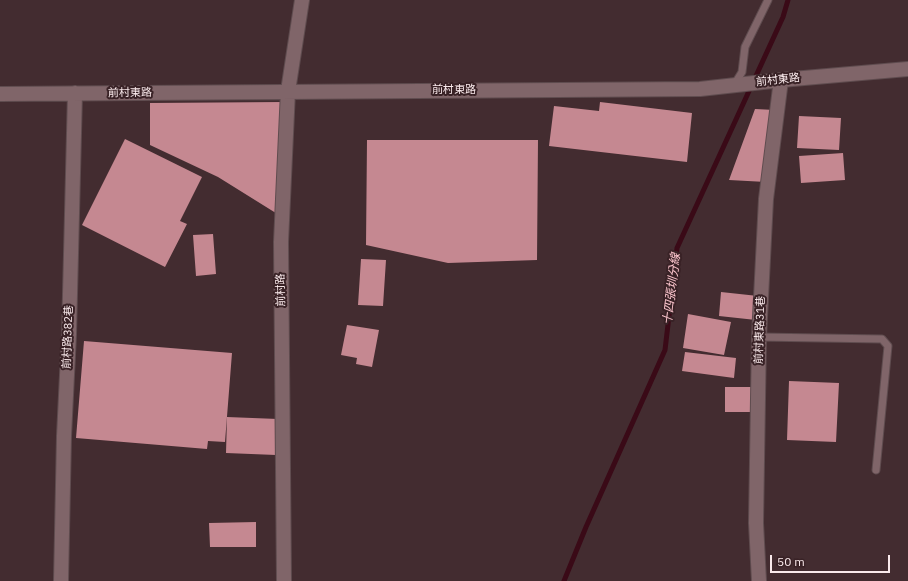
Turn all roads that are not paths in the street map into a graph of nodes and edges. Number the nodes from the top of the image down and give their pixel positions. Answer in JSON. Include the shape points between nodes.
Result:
{"nodes":[{"id":1,"x":302,"y":0,"type":"edge"},
{"id":2,"x":768,"y":0,"type":"edge"},
{"id":3,"x":908,"y":69,"type":"edge"},
{"id":4,"x":781,"y":80,"type":"junction"},
{"id":5,"x":734,"y":85,"type":"junction"},
{"id":6,"x":288,"y":91,"type":"junction"},
{"id":7,"x":75,"y":93,"type":"junction"},
{"id":8,"x":0,"y":94,"type":"edge"},
{"id":9,"x":759,"y":337,"type":"junction"},
{"id":10,"x":876,"y":470,"type":"dead end"},
{"id":11,"x":61,"y":581,"type":"edge"},
{"id":12,"x":284,"y":581,"type":"edge"},
{"id":13,"x":759,"y":581,"type":"edge"}],
"edges":[{"from":1,"to":6,"type":"street","name":"前村路"},
{"from":2,"to":5,"type":"lane","via":[[744,46],[742,72]]},
{"from":3,"to":4,"type":"street","name":"前村東路"},
{"from":4,"to":5,"type":"street","name":"前村東路"},
{"from":4,"to":9,"type":"street","name":"前村東路31巷","via":[[766,199]]},
{"from":5,"to":6,"type":"street","name":"前村東路","via":[[700,89]]},
{"from":6,"to":7,"type":"street","name":"前村東路"},
{"from":6,"to":12,"type":"street","name":"前村路","via":[[281,242]]},
{"from":7,"to":8,"type":"street","name":"前村東路"},
{"from":7,"to":11,"type":"street","name":"前村路382巷"},
{"from":9,"to":10,"type":"lane","via":[[882,339],[888,346]]},
{"from":9,"to":13,"type":"street","name":"前村東路31巷","via":[[756,523]]}]}
